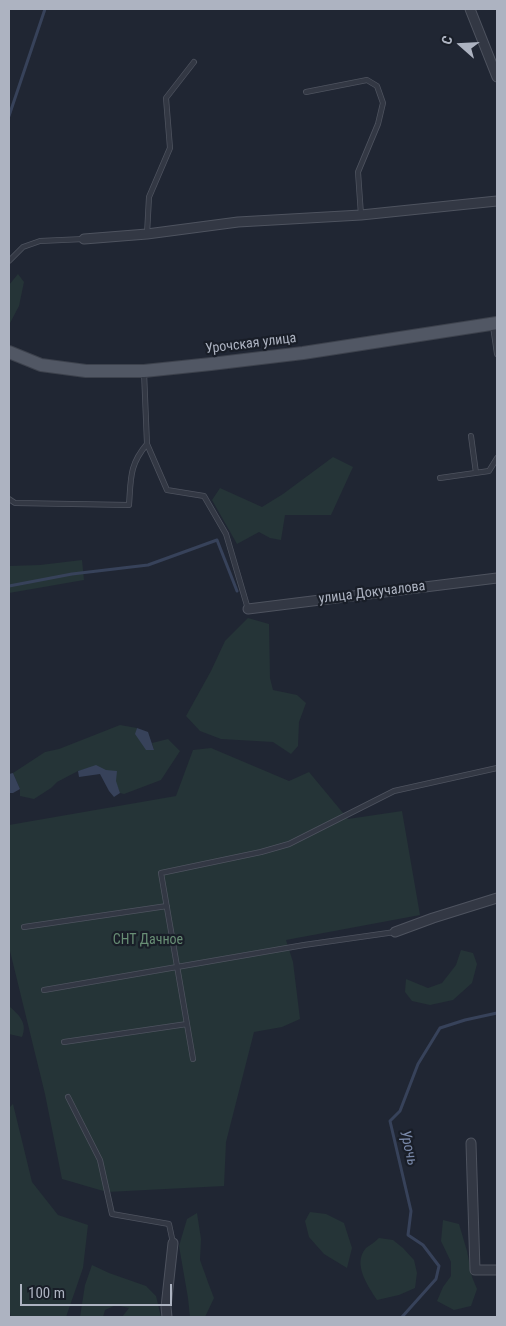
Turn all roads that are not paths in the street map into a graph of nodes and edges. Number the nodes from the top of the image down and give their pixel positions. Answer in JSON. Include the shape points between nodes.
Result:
{"nodes":[{"id":1,"x":470,"y":9,"type":"edge"},
{"id":2,"x":194,"y":62,"type":"dead end"},
{"id":3,"x":497,"y":77,"type":"edge"},
{"id":4,"x":306,"y":92,"type":"dead end"},
{"id":5,"x":497,"y":201,"type":"edge"},
{"id":6,"x":362,"y":215,"type":"junction"},
{"id":7,"x":147,"y":234,"type":"junction"},
{"id":8,"x":84,"y":239,"type":"joint"},
{"id":9,"x":9,"y":261,"type":"edge"},
{"id":10,"x":495,"y":324,"type":"edge"},
{"id":11,"x":9,"y":352,"type":"edge"},
{"id":12,"x":497,"y":354,"type":"edge"},
{"id":13,"x":144,"y":371,"type":"junction"},
{"id":14,"x":471,"y":436,"type":"dead end"},
{"id":15,"x":147,"y":444,"type":"junction"},
{"id":16,"x":497,"y":458,"type":"edge"},
{"id":17,"x":476,"y":473,"type":"junction"},
{"id":18,"x":440,"y":478,"type":"dead end"},
{"id":19,"x":9,"y":500,"type":"edge"},
{"id":20,"x":497,"y":578,"type":"edge"},
{"id":21,"x":248,"y":609,"type":"joint"},
{"id":22,"x":497,"y":768,"type":"edge"},
{"id":23,"x":497,"y":898,"type":"edge"},
{"id":24,"x":167,"y":906,"type":"junction"},
{"id":25,"x":24,"y":927,"type":"dead end"},
{"id":26,"x":395,"y":932,"type":"joint"},
{"id":27,"x":177,"y":967,"type":"junction"},
{"id":28,"x":44,"y":990,"type":"dead end"},
{"id":29,"x":187,"y":1024,"type":"junction"},
{"id":30,"x":64,"y":1042,"type":"dead end"},
{"id":31,"x":193,"y":1058,"type":"dead end"},
{"id":32,"x":68,"y":1097,"type":"dead end"},
{"id":33,"x":471,"y":1144,"type":"dead end"},
{"id":34,"x":173,"y":1243,"type":"joint"},
{"id":35,"x":497,"y":1270,"type":"edge"},
{"id":36,"x":167,"y":1317,"type":"edge"}],
"edges":[{"from":1,"to":3,"type":"street"},
{"from":2,"to":7,"type":"lane","via":[[166,98],[170,148],[150,197]]},
{"from":4,"to":6,"type":"lane","via":[[367,80],[377,86],[383,103],[358,172]]},
{"from":5,"to":6,"type":"street"},
{"from":6,"to":7,"type":"street","via":[[238,222]]},
{"from":7,"to":8,"type":"street"},
{"from":8,"to":9,"type":"lane","via":[[40,241],[24,247]]},
{"from":10,"to":12,"type":"lane"},
{"from":10,"to":13,"type":"main road","name":"Урочская улица","via":[[303,353]]},
{"from":11,"to":13,"type":"main road","name":"Урочская улица","via":[[41,365],[86,371]]},
{"from":13,"to":15,"type":"lane"},
{"from":14,"to":17,"type":"lane"},
{"from":15,"to":19,"type":"lane","via":[[131,470],[129,505],[15,503]]},
{"from":15,"to":21,"type":"lane","via":[[167,490],[204,496],[226,534]]},
{"from":16,"to":17,"type":"lane","via":[[489,471]]},
{"from":17,"to":18,"type":"lane"},
{"from":20,"to":21,"type":"street","name":"улица Докучалова"},
{"from":22,"to":24,"type":"lane","via":[[394,791],[289,844],[161,873]]},
{"from":23,"to":26,"type":"street"},
{"from":24,"to":25,"type":"lane"},
{"from":24,"to":27,"type":"lane"},
{"from":26,"to":27,"type":"lane"},
{"from":27,"to":28,"type":"lane"},
{"from":27,"to":29,"type":"lane"},
{"from":29,"to":30,"type":"lane"},
{"from":29,"to":31,"type":"lane"},
{"from":32,"to":34,"type":"lane","via":[[100,1160],[112,1214],[169,1224]]},
{"from":33,"to":35,"type":"street","via":[[475,1270]]},
{"from":34,"to":36,"type":"street"}]}
